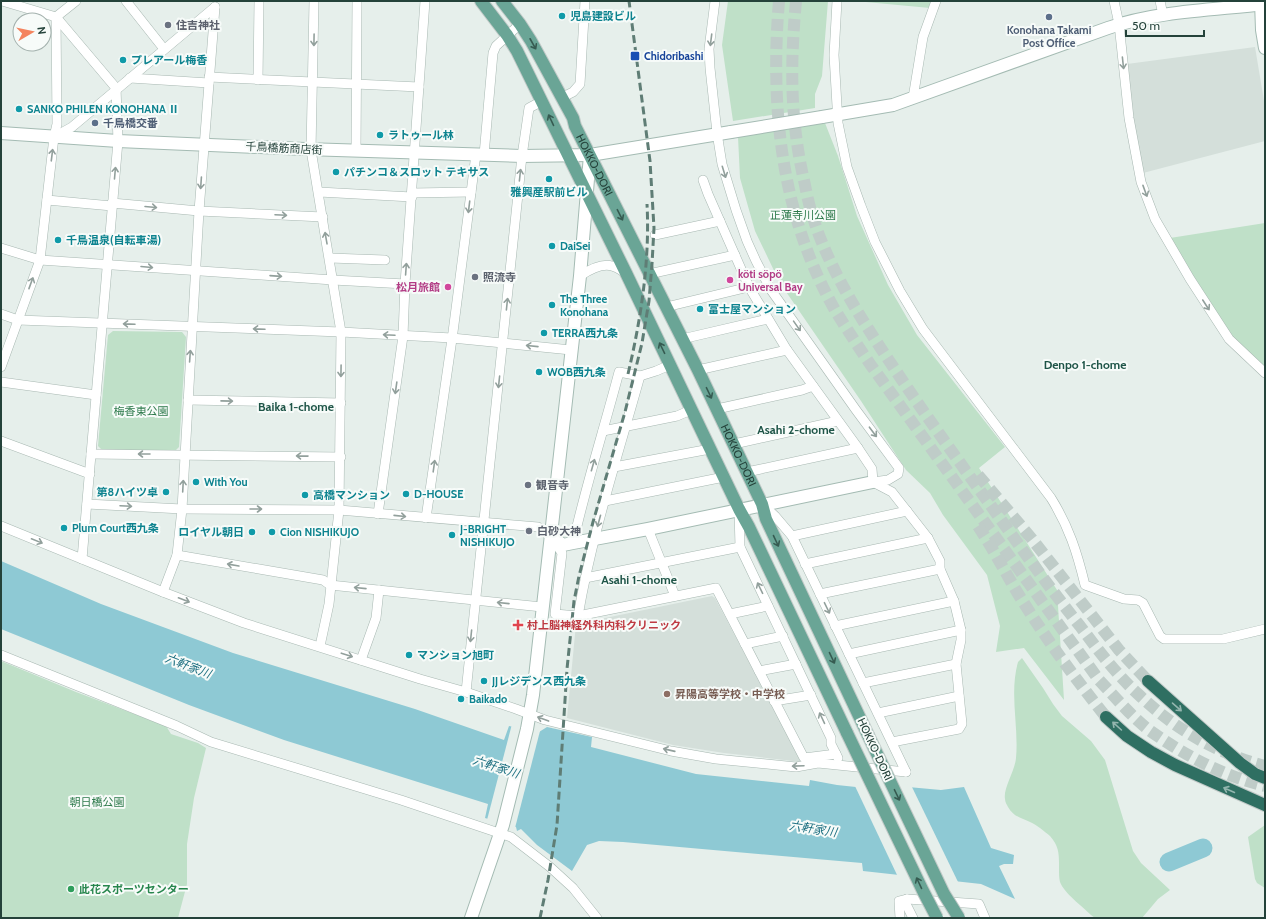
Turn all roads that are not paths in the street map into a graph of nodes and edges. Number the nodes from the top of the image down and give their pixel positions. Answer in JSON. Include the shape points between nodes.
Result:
{"nodes":[{"id":1,"x":2,"y":1,"type":"edge"},
{"id":2,"x":76,"y":1,"type":"edge"},
{"id":3,"x":126,"y":1,"type":"edge"},
{"id":4,"x":259,"y":1,"type":"edge"},
{"id":5,"x":314,"y":1,"type":"edge"},
{"id":6,"x":358,"y":1,"type":"edge"},
{"id":7,"x":425,"y":1,"type":"edge"},
{"id":8,"x":481,"y":1,"type":"edge"},
{"id":9,"x":502,"y":1,"type":"edge"},
{"id":10,"x":585,"y":1,"type":"edge"},
{"id":11,"x":715,"y":1,"type":"edge"},
{"id":12,"x":837,"y":1,"type":"edge"},
{"id":13,"x":936,"y":1,"type":"edge"},
{"id":14,"x":1114,"y":1,"type":"edge"},
{"id":15,"x":1160,"y":1,"type":"edge"},
{"id":16,"x":1263,"y":5,"type":"edge"},
{"id":17,"x":1163,"y":15,"type":"junction"},
{"id":18,"x":56,"y":17,"type":"junction"},
{"id":19,"x":520,"y":24,"type":"junction"},
{"id":20,"x":1119,"y":24,"type":"junction"},
{"id":21,"x":507,"y":35,"type":"junction"},
{"id":22,"x":1265,"y":48,"type":"edge"},
{"id":23,"x":164,"y":49,"type":"junction"},
{"id":24,"x":130,"y":78,"type":"junction"},
{"id":25,"x":209,"y":80,"type":"junction"},
{"id":26,"x":258,"y":80,"type":"junction"},
{"id":27,"x":313,"y":82,"type":"junction"},
{"id":28,"x":356,"y":84,"type":"junction"},
{"id":29,"x":419,"y":87,"type":"junction"},
{"id":30,"x":116,"y":88,"type":"junction"},
{"id":31,"x":561,"y":98,"type":"junction"},
{"id":32,"x":913,"y":98,"type":"junction"},
{"id":33,"x":542,"y":101,"type":"junction"},
{"id":34,"x":837,"y":114,"type":"junction"},
{"id":35,"x":1,"y":133,"type":"edge"},
{"id":36,"x":717,"y":133,"type":"junction"},
{"id":37,"x":54,"y":137,"type":"junction"},
{"id":38,"x":118,"y":141,"type":"junction"},
{"id":39,"x":204,"y":144,"type":"junction"},
{"id":40,"x":311,"y":150,"type":"junction"},
{"id":41,"x":356,"y":151,"type":"junction"},
{"id":42,"x":414,"y":152,"type":"junction"},
{"id":43,"x":480,"y":155,"type":"junction"},
{"id":44,"x":568,"y":155,"type":"junction"},
{"id":45,"x":590,"y":155,"type":"junction"},
{"id":46,"x":522,"y":156,"type":"junction"},
{"id":47,"x":703,"y":180,"type":"dead end"},
{"id":48,"x":319,"y":192,"type":"junction"},
{"id":49,"x":471,"y":192,"type":"junction"},
{"id":50,"x":586,"y":193,"type":"junction"},
{"id":51,"x":412,"y":195,"type":"junction"},
{"id":52,"x":47,"y":200,"type":"junction"},
{"id":53,"x":112,"y":205,"type":"junction"},
{"id":54,"x":199,"y":211,"type":"junction"},
{"id":55,"x":323,"y":217,"type":"junction"},
{"id":56,"x":720,"y":221,"type":"junction"},
{"id":57,"x":656,"y":235,"type":"dead end"},
{"id":58,"x":1,"y":248,"type":"edge"},
{"id":59,"x":735,"y":255,"type":"junction"},
{"id":60,"x":330,"y":258,"type":"junction"},
{"id":61,"x":40,"y":260,"type":"junction"},
{"id":62,"x":385,"y":260,"type":"dead end"},
{"id":63,"x":108,"y":264,"type":"junction"},
{"id":64,"x":195,"y":271,"type":"junction"},
{"id":65,"x":626,"y":273,"type":"junction"},
{"id":66,"x":649,"y":274,"type":"junction"},
{"id":67,"x":580,"y":276,"type":"junction"},
{"id":68,"x":332,"y":280,"type":"junction"},
{"id":69,"x":405,"y":284,"type":"junction"},
{"id":70,"x":750,"y":287,"type":"junction"},
{"id":71,"x":666,"y":307,"type":"junction"},
{"id":72,"x":1,"y":314,"type":"edge"},
{"id":73,"x":768,"y":319,"type":"junction"},
{"id":74,"x":18,"y":320,"type":"junction"},
{"id":75,"x":102,"y":323,"type":"junction"},
{"id":76,"x":192,"y":326,"type":"junction"},
{"id":77,"x":341,"y":332,"type":"junction"},
{"id":78,"x":403,"y":336,"type":"junction"},
{"id":79,"x":452,"y":338,"type":"junction"},
{"id":80,"x":682,"y":339,"type":"junction"},
{"id":81,"x":503,"y":343,"type":"junction"},
{"id":82,"x":571,"y":350,"type":"junction"},
{"id":83,"x":787,"y":350,"type":"junction"},
{"id":84,"x":670,"y":365,"type":"junction"},
{"id":85,"x":1,"y":367,"type":"edge"},
{"id":86,"x":698,"y":370,"type":"junction"},
{"id":87,"x":1265,"y":374,"type":"edge"},
{"id":88,"x":640,"y":376,"type":"junction"},
{"id":89,"x":1,"y":382,"type":"edge"},
{"id":90,"x":813,"y":386,"type":"junction"},
{"id":91,"x":96,"y":395,"type":"junction"},
{"id":92,"x":188,"y":400,"type":"junction"},
{"id":93,"x":341,"y":403,"type":"junction"},
{"id":94,"x":717,"y":409,"type":"junction"},
{"id":95,"x":691,"y":410,"type":"junction"},
{"id":96,"x":838,"y":421,"type":"junction"},
{"id":97,"x":626,"y":426,"type":"junction"},
{"id":98,"x":603,"y":431,"type":"junction"},
{"id":99,"x":1,"y":441,"type":"edge"},
{"id":100,"x":734,"y":444,"type":"junction"},
{"id":101,"x":858,"y":448,"type":"junction"},
{"id":102,"x":710,"y":449,"type":"junction"},
{"id":103,"x":91,"y":454,"type":"junction"},
{"id":104,"x":184,"y":454,"type":"junction"},
{"id":105,"x":341,"y":457,"type":"junction"},
{"id":106,"x":614,"y":467,"type":"junction"},
{"id":107,"x":747,"y":472,"type":"junction"},
{"id":108,"x":90,"y":474,"type":"junction"},
{"id":109,"x":724,"y":477,"type":"junction"},
{"id":110,"x":873,"y":482,"type":"junction"},
{"id":111,"x":605,"y":501,"type":"junction"},
{"id":112,"x":87,"y":504,"type":"junction"},
{"id":113,"x":762,"y":504,"type":"junction"},
{"id":114,"x":182,"y":509,"type":"junction"},
{"id":115,"x":739,"y":509,"type":"junction"},
{"id":116,"x":339,"y":510,"type":"junction"},
{"id":117,"x":907,"y":511,"type":"junction"},
{"id":118,"x":378,"y":514,"type":"junction"},
{"id":119,"x":426,"y":518,"type":"junction"},
{"id":120,"x":483,"y":522,"type":"junction"},
{"id":121,"x":1,"y":526,"type":"edge"},
{"id":122,"x":648,"y":529,"type":"junction"},
{"id":123,"x":550,"y":535,"type":"junction"},
{"id":124,"x":792,"y":536,"type":"junction"},
{"id":125,"x":928,"y":538,"type":"junction"},
{"id":126,"x":594,"y":540,"type":"junction"},
{"id":127,"x":573,"y":543,"type":"junction"},
{"id":128,"x":740,"y":547,"type":"junction"},
{"id":129,"x":177,"y":555,"type":"junction"},
{"id":130,"x":82,"y":559,"type":"junction"},
{"id":131,"x":662,"y":562,"type":"junction"},
{"id":132,"x":806,"y":564,"type":"junction"},
{"id":133,"x":940,"y":569,"type":"junction"},
{"id":134,"x":585,"y":578,"type":"junction"},
{"id":135,"x":330,"y":585,"type":"junction"},
{"id":136,"x":379,"y":590,"type":"junction"},
{"id":137,"x":163,"y":592,"type":"junction"},
{"id":138,"x":820,"y":594,"type":"junction"},
{"id":139,"x":676,"y":596,"type":"junction"},
{"id":140,"x":475,"y":600,"type":"junction"},
{"id":141,"x":954,"y":601,"type":"junction"},
{"id":142,"x":768,"y":606,"type":"junction"},
{"id":143,"x":542,"y":607,"type":"junction"},
{"id":144,"x":730,"y":614,"type":"junction"},
{"id":145,"x":578,"y":616,"type":"junction"},
{"id":146,"x":836,"y":626,"type":"junction"},
{"id":147,"x":1265,"y":629,"type":"edge"},
{"id":148,"x":961,"y":630,"type":"junction"},
{"id":149,"x":783,"y":636,"type":"junction"},
{"id":150,"x":745,"y":644,"type":"junction"},
{"id":151,"x":320,"y":646,"type":"junction"},
{"id":152,"x":849,"y":654,"type":"junction"},
{"id":153,"x":1,"y":656,"type":"edge"},
{"id":154,"x":361,"y":660,"type":"junction"},
{"id":155,"x":796,"y":664,"type":"junction"},
{"id":156,"x":956,"y":664,"type":"junction"},
{"id":157,"x":759,"y":671,"type":"junction"},
{"id":158,"x":1148,"y":681,"type":"tunnel mouth"},
{"id":159,"x":863,"y":683,"type":"junction"},
{"id":160,"x":466,"y":692,"type":"junction"},
{"id":161,"x":811,"y":695,"type":"junction"},
{"id":162,"x":959,"y":696,"type":"junction"},
{"id":163,"x":774,"y":701,"type":"junction"},
{"id":164,"x":878,"y":713,"type":"junction"},
{"id":165,"x":529,"y":714,"type":"junction"},
{"id":166,"x":1106,"y":717,"type":"tunnel mouth"},
{"id":167,"x":892,"y":742,"type":"junction"},
{"id":168,"x":836,"y":754,"type":"junction"},
{"id":169,"x":839,"y":765,"type":"junction"},
{"id":170,"x":1265,"y":778,"type":"edge"},
{"id":171,"x":1265,"y":805,"type":"edge"},
{"id":172,"x":501,"y":829,"type":"junction"},
{"id":173,"x":907,"y":899,"type":"junction"},
{"id":174,"x":471,"y":918,"type":"edge"},
{"id":175,"x":597,"y":918,"type":"edge"},
{"id":176,"x":900,"y":918,"type":"edge"},
{"id":177,"x":913,"y":918,"type":"edge"},
{"id":178,"x":937,"y":918,"type":"edge"},
{"id":179,"x":959,"y":918,"type":"edge"},
{"id":180,"x":985,"y":918,"type":"edge"}],
"edges":[{"from":1,"to":18,"type":"street"},
{"from":2,"to":18,"type":"street"},
{"from":3,"to":23,"type":"street"},
{"from":4,"to":26,"type":"street"},
{"from":5,"to":27,"type":"street","one_way":true},
{"from":6,"to":28,"type":"street"},
{"from":7,"to":29,"type":"street"},
{"from":8,"to":21,"type":"main road","name":"HOKKO-DORI"},
{"from":9,"to":19,"type":"main road","name":"HOKKO-DORI"},
{"from":10,"to":31,"type":"street","via":[[580,84],[573,92]]},
{"from":11,"to":36,"type":"street","one_way":true,"via":[[710,49]]},
{"from":12,"to":34,"type":"street","via":[[834,55]]},
{"from":13,"to":32,"type":"street","via":[[924,37]]},
{"from":14,"to":20,"type":"street"},
{"from":15,"to":17,"type":"street"},
{"from":16,"to":17,"type":"street","name":"千鳥橋筋商店街"},
{"from":16,"to":22,"type":"street","via":[[1262,30]]},
{"from":17,"to":20,"type":"street","name":"千鳥橋筋商店街"},
{"from":18,"to":30,"type":"street"},
{"from":18,"to":37,"type":"street","via":[[57,124]]},
{"from":19,"to":21,"type":"street"},
{"from":19,"to":31,"type":"main road","name":"HOKKO-DORI","one_way":true,"via":[[532,41]]},
{"from":20,"to":32,"type":"street","name":"千鳥橋筋商店街"},
{"from":20,"to":87,"type":"street","one_way":true,"via":[[1129,118],[1141,182],[1155,219],[1229,339]]},
{"from":21,"to":33,"type":"main road","name":"HOKKO-DORI"},
{"from":21,"to":43,"type":"street","via":[[493,53]]},
{"from":23,"to":24,"type":"street"},
{"from":23,"to":25,"type":"street","via":[[215,7]]},
{"from":24,"to":25,"type":"street"},
{"from":24,"to":30,"type":"street"},
{"from":25,"to":26,"type":"street"},
{"from":25,"to":39,"type":"street"},
{"from":26,"to":27,"type":"street"},
{"from":27,"to":28,"type":"street"},
{"from":27,"to":40,"type":"street"},
{"from":28,"to":29,"type":"street"},
{"from":28,"to":41,"type":"street"},
{"from":29,"to":42,"type":"street"},
{"from":30,"to":37,"type":"street","via":[[72,126]]},
{"from":30,"to":38,"type":"street"},
{"from":31,"to":45,"type":"main road","name":"HOKKO-DORI"},
{"from":32,"to":34,"type":"street","name":"千鳥橋筋商店街","via":[[893,105]]},
{"from":44,"to":33,"type":"main road","name":"HOKKO-DORI","one_way":true},
{"from":33,"to":46,"type":"street","via":[[529,108]]},
{"from":34,"to":36,"type":"street","name":"千鳥橋筋商店街","bridge":true},
{"from":34,"to":147,"type":"street","via":[[847,167],[860,206],[900,291],[923,329],[1062,515],[1072,538],[1085,585],[1144,604],[1164,639],[1223,639]]},
{"from":35,"to":37,"type":"street","name":"千鳥橋筋商店街"},
{"from":36,"to":45,"type":"street","name":"千鳥橋筋商店街"},
{"from":36,"to":110,"type":"street","one_way":true,"via":[[722,164],[736,210],[765,279],[899,468],[898,474],[894,477]]},
{"from":37,"to":38,"type":"street","name":"千鳥橋筋商店街"},
{"from":52,"to":37,"type":"street","one_way":true},
{"from":38,"to":39,"type":"street","name":"千鳥橋筋商店街"},
{"from":53,"to":38,"type":"street","one_way":true},
{"from":39,"to":40,"type":"street","name":"千鳥橋筋商店街"},
{"from":39,"to":54,"type":"street","one_way":true},
{"from":40,"to":41,"type":"street","name":"千鳥橋筋商店街"},
{"from":40,"to":48,"type":"street"},
{"from":41,"to":42,"type":"street","name":"千鳥橋筋商店街"},
{"from":42,"to":43,"type":"street","name":"千鳥橋筋商店街"},
{"from":42,"to":51,"type":"street"},
{"from":43,"to":46,"type":"street","name":"千鳥橋筋商店街"},
{"from":43,"to":49,"type":"street"},
{"from":44,"to":45,"type":"street","name":"千鳥橋筋商店街"},
{"from":44,"to":46,"type":"street","name":"千鳥橋筋商店街"},
{"from":44,"to":50,"type":"main road","name":"HOKKO-DORI"},
{"from":45,"to":50,"type":"street"},
{"from":45,"to":66,"type":"main road","name":"HOKKO-DORI","one_way":true},
{"from":81,"to":46,"type":"street","one_way":true},
{"from":47,"to":56,"type":"street"},
{"from":48,"to":51,"type":"street"},
{"from":48,"to":55,"type":"street"},
{"from":49,"to":51,"type":"street"},
{"from":49,"to":79,"type":"street","one_way":true},
{"from":50,"to":65,"type":"main road","name":"HOKKO-DORI"},
{"from":50,"to":67,"type":"street"},
{"from":69,"to":51,"type":"street","one_way":true},
{"from":52,"to":53,"type":"street"},
{"from":52,"to":61,"type":"street"},
{"from":53,"to":54,"type":"street","one_way":true},
{"from":53,"to":63,"type":"street"},
{"from":54,"to":55,"type":"street","one_way":true},
{"from":54,"to":64,"type":"street"},
{"from":60,"to":55,"type":"street","one_way":true},
{"from":56,"to":57,"type":"street"},
{"from":56,"to":59,"type":"street"},
{"from":58,"to":61,"type":"street"},
{"from":59,"to":66,"type":"street"},
{"from":59,"to":70,"type":"street"},
{"from":60,"to":62,"type":"street"},
{"from":60,"to":68,"type":"street"},
{"from":61,"to":63,"type":"street"},
{"from":74,"to":61,"type":"street","one_way":true},
{"from":63,"to":64,"type":"street","one_way":true},
{"from":63,"to":75,"type":"street"},
{"from":64,"to":68,"type":"street","one_way":true},
{"from":64,"to":76,"type":"street"},
{"from":65,"to":67,"type":"street","via":[[613,266],[603,266]]},
{"from":84,"to":65,"type":"main road","name":"HOKKO-DORI","one_way":true},
{"from":66,"to":71,"type":"main road","name":"HOKKO-DORI"},
{"from":67,"to":82,"type":"street"},
{"from":68,"to":69,"type":"street"},
{"from":68,"to":77,"type":"street"},
{"from":69,"to":78,"type":"street"},
{"from":70,"to":71,"type":"street"},
{"from":70,"to":73,"type":"street"},
{"from":71,"to":80,"type":"main road","name":"HOKKO-DORI"},
{"from":72,"to":74,"type":"street"},
{"from":73,"to":80,"type":"street"},
{"from":73,"to":83,"type":"street"},
{"from":74,"to":75,"type":"street"},
{"from":74,"to":85,"type":"street"},
{"from":76,"to":75,"type":"street","one_way":true},
{"from":75,"to":91,"type":"street"},
{"from":77,"to":76,"type":"street","one_way":true},
{"from":92,"to":76,"type":"street","one_way":true},
{"from":78,"to":77,"type":"street","one_way":true},
{"from":77,"to":93,"type":"street","one_way":true},
{"from":78,"to":79,"type":"street"},
{"from":78,"to":118,"type":"street","one_way":true},
{"from":79,"to":81,"type":"street"},
{"from":119,"to":79,"type":"street","one_way":true},
{"from":80,"to":86,"type":"main road","name":"HOKKO-DORI"},
{"from":82,"to":81,"type":"street","one_way":true},
{"from":81,"to":120,"type":"street","one_way":true},
{"from":82,"to":123,"type":"street"},
{"from":83,"to":86,"type":"street"},
{"from":83,"to":90,"type":"street"},
{"from":84,"to":88,"type":"street"},
{"from":84,"to":95,"type":"main road","name":"HOKKO-DORI"},
{"from":86,"to":94,"type":"main road","name":"HOKKO-DORI","one_way":true},
{"from":88,"to":97,"type":"street"},
{"from":88,"to":98,"type":"street","via":[[619,372]]},
{"from":89,"to":91,"type":"street"},
{"from":90,"to":94,"type":"street"},
{"from":90,"to":96,"type":"street"},
{"from":91,"to":103,"type":"street"},
{"from":92,"to":93,"type":"street","one_way":true},
{"from":92,"to":104,"type":"street"},
{"from":93,"to":105,"type":"street"},
{"from":94,"to":100,"type":"main road","name":"HOKKO-DORI"},
{"from":95,"to":97,"type":"street","via":[[677,416]]},
{"from":95,"to":102,"type":"main road","name":"HOKKO-DORI"},
{"from":96,"to":100,"type":"street"},
{"from":96,"to":101,"type":"street"},
{"from":97,"to":98,"type":"street"},
{"from":97,"to":106,"type":"street"},
{"from":127,"to":98,"type":"street","one_way":true},
{"from":99,"to":108,"type":"street"},
{"from":100,"to":107,"type":"main road","name":"HOKKO-DORI"},
{"from":101,"to":107,"type":"street"},
{"from":101,"to":110,"type":"street","via":[[872,469]]},
{"from":102,"to":106,"type":"street"},
{"from":102,"to":109,"type":"main road","name":"HOKKO-DORI"},
{"from":104,"to":103,"type":"street","one_way":true},
{"from":103,"to":108,"type":"street"},
{"from":105,"to":104,"type":"street","one_way":true},
{"from":114,"to":104,"type":"street","one_way":true},
{"from":105,"to":116,"type":"street"},
{"from":106,"to":111,"type":"street"},
{"from":107,"to":113,"type":"main road","name":"HOKKO-DORI"},
{"from":108,"to":112,"type":"street"},
{"from":109,"to":111,"type":"street"},
{"from":109,"to":115,"type":"main road","name":"HOKKO-DORI"},
{"from":110,"to":113,"type":"street"},
{"from":110,"to":117,"type":"street","via":[[892,492]]},
{"from":111,"to":126,"type":"street","one_way":true},
{"from":112,"to":114,"type":"street","one_way":true},
{"from":112,"to":130,"type":"street"},
{"from":113,"to":115,"type":"street"},
{"from":113,"to":124,"type":"street"},
{"from":113,"to":179,"type":"main road","name":"HOKKO-DORI","one_way":true,"bridge":true,"via":[[766,520],[868,735],[944,894]]},
{"from":114,"to":116,"type":"street","one_way":true},
{"from":114,"to":129,"type":"street"},
{"from":115,"to":122,"type":"street"},
{"from":115,"to":128,"type":"street"},
{"from":178,"to":115,"type":"main road","name":"HOKKO-DORI","one_way":true,"bridge":true},
{"from":116,"to":118,"type":"street"},
{"from":116,"to":135,"type":"street"},
{"from":117,"to":124,"type":"street"},
{"from":117,"to":125,"type":"street"},
{"from":118,"to":119,"type":"street","one_way":true},
{"from":119,"to":120,"type":"street"},
{"from":120,"to":123,"type":"street","via":[[538,527]]},
{"from":120,"to":140,"type":"street"},
{"from":121,"to":130,"type":"street","one_way":true},
{"from":122,"to":126,"type":"street"},
{"from":122,"to":131,"type":"street"},
{"from":123,"to":127,"type":"street","via":[[563,545]]},
{"from":123,"to":143,"type":"street"},
{"from":123,"to":145,"type":"street","via":[[562,553],[555,614]]},
{"from":124,"to":132,"type":"street"},
{"from":125,"to":132,"type":"street"},
{"from":125,"to":133,"type":"street","via":[[940,561]]},
{"from":126,"to":127,"type":"street"},
{"from":126,"to":134,"type":"street"},
{"from":128,"to":131,"type":"street"},
{"from":142,"to":128,"type":"street","one_way":true},
{"from":135,"to":129,"type":"street","one_way":true,"via":[[323,580]]},
{"from":129,"to":137,"type":"street"},
{"from":130,"to":137,"type":"street"},
{"from":131,"to":134,"type":"street"},
{"from":131,"to":139,"type":"street"},
{"from":132,"to":138,"type":"street"},
{"from":133,"to":138,"type":"street"},
{"from":133,"to":141,"type":"street"},
{"from":134,"to":145,"type":"street"},
{"from":136,"to":135,"type":"street","one_way":true},
{"from":135,"to":151,"type":"street"},
{"from":136,"to":140,"type":"street"},
{"from":136,"to":154,"type":"street","via":[[376,618]]},
{"from":137,"to":151,"type":"street","one_way":true,"via":[[244,623]]},
{"from":138,"to":146,"type":"street","one_way":true},
{"from":139,"to":144,"type":"street","via":[[716,588]]},
{"from":139,"to":145,"type":"street"},
{"from":143,"to":140,"type":"street","one_way":true},
{"from":140,"to":160,"type":"street","one_way":true},
{"from":141,"to":146,"type":"street"},
{"from":141,"to":148,"type":"street"},
{"from":142,"to":144,"type":"street"},
{"from":142,"to":149,"type":"street"},
{"from":143,"to":165,"type":"street"},
{"from":144,"to":150,"type":"street"},
{"from":146,"to":152,"type":"street"},
{"from":148,"to":152,"type":"street"},
{"from":148,"to":156,"type":"street"},
{"from":149,"to":150,"type":"street"},
{"from":149,"to":155,"type":"street"},
{"from":150,"to":157,"type":"street"},
{"from":151,"to":154,"type":"street","one_way":true},
{"from":152,"to":159,"type":"street"},
{"from":153,"to":172,"type":"street","via":[[211,742]]},
{"from":154,"to":160,"type":"street"},
{"from":155,"to":157,"type":"street"},
{"from":155,"to":161,"type":"street"},
{"from":156,"to":159,"type":"street"},
{"from":156,"to":162,"type":"street"},
{"from":157,"to":163,"type":"street"},
{"from":158,"to":170,"type":"highway","one_way":true,"via":[[1240,763]]},
{"from":159,"to":164,"type":"street"},
{"from":160,"to":165,"type":"street"},
{"from":161,"to":163,"type":"street"},
{"from":168,"to":161,"type":"street","one_way":true},
{"from":162,"to":164,"type":"street"},
{"from":162,"to":167,"type":"street","via":[[962,724],[959,729]]},
{"from":163,"to":168,"type":"street","via":[[804,758]]},
{"from":164,"to":167,"type":"street"},
{"from":169,"to":165,"type":"street","one_way":true,"via":[[818,763],[796,767],[716,759],[671,751]]},
{"from":165,"to":172,"type":"street"},
{"from":171,"to":166,"type":"highway","one_way":true,"via":[[1151,752]]},
{"from":167,"to":169,"type":"street","via":[[906,772]]},
{"from":168,"to":169,"type":"street"},
{"from":172,"to":174,"type":"street"},
{"from":172,"to":175,"type":"street","via":[[573,888]]},
{"from":173,"to":176,"type":"street","via":[[899,901]]},
{"from":173,"to":177,"type":"street","via":[[905,902]]},
{"from":173,"to":180,"type":"street","via":[[979,904]]}]}
